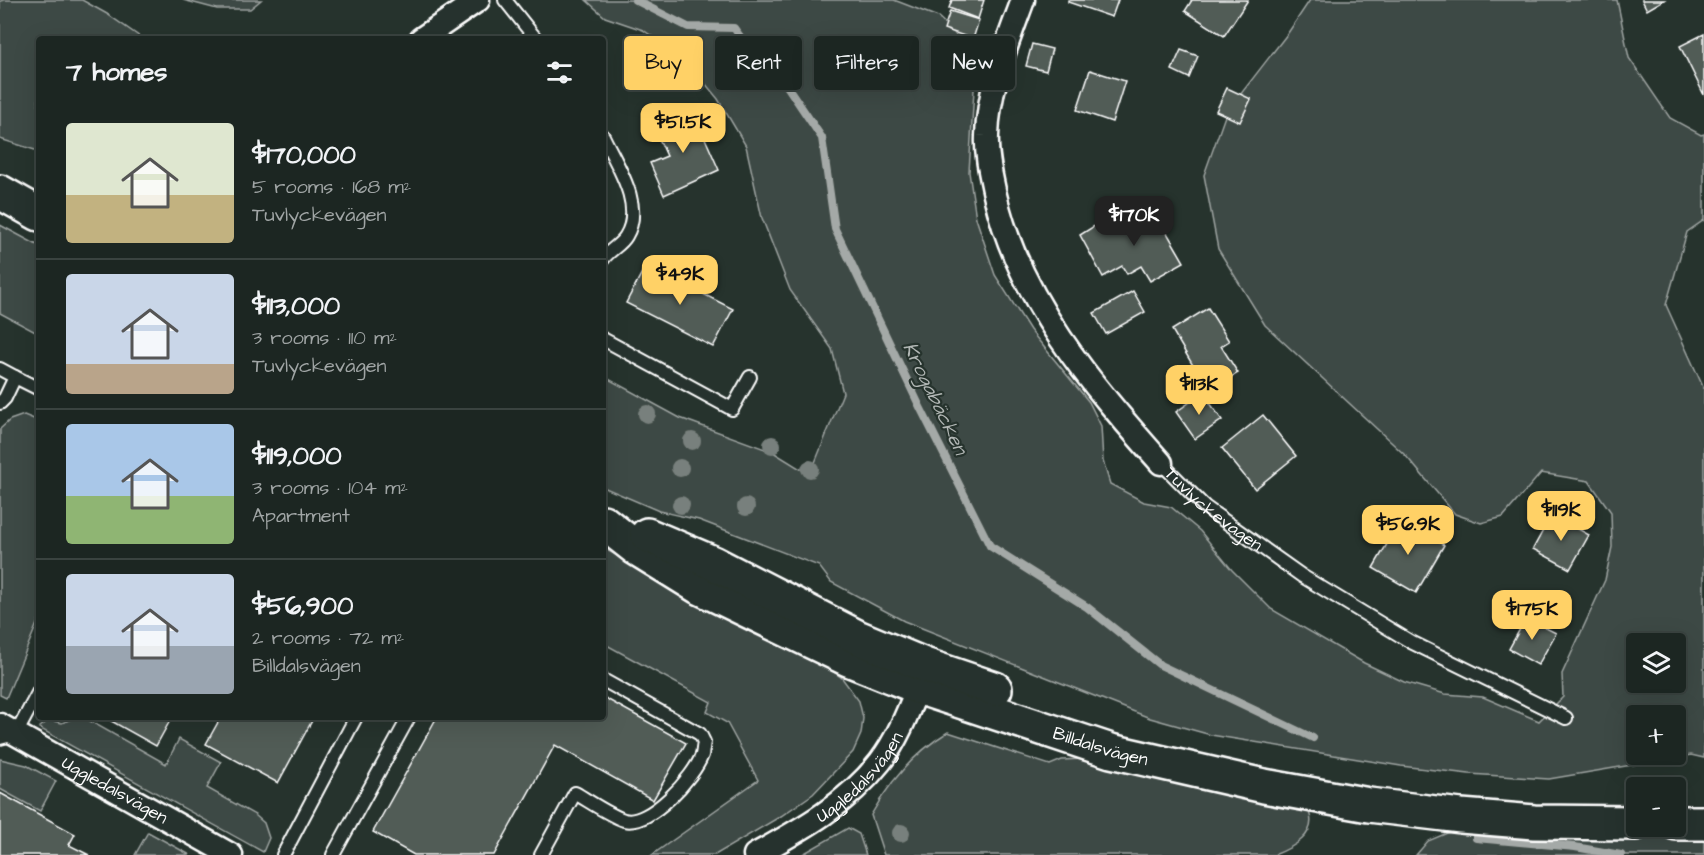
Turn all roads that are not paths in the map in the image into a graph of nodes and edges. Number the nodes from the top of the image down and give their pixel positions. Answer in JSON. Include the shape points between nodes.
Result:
{"nodes":[{"id":1,"x":478,"y":0,"type":"edge"},
{"id":2,"x":505,"y":0,"type":"edge"},
{"id":3,"x":1023,"y":0,"type":"edge"},
{"id":4,"x":425,"y":36,"type":"edge"},
{"id":5,"x":534,"y":36,"type":"edge"},
{"id":6,"x":606,"y":142,"type":"edge"},
{"id":7,"x":0,"y":192,"type":"edge"},
{"id":8,"x":36,"y":212,"type":"edge"},
{"id":9,"x":606,"y":256,"type":"edge"},
{"id":10,"x":606,"y":341,"type":"edge"},
{"id":11,"x":0,"y":369,"type":"edge"},
{"id":12,"x":15,"y":377,"type":"junction"},
{"id":13,"x":750,"y":377,"type":"dead end"},
{"id":14,"x":36,"y":388,"type":"edge"},
{"id":15,"x":0,"y":403,"type":"edge"},
{"id":16,"x":1161,"y":463,"type":"joint"},
{"id":17,"x":606,"y":524,"type":"edge"},
{"id":18,"x":922,"y":676,"type":"junction"},
{"id":19,"x":606,"y":682,"type":"edge"},
{"id":20,"x":36,"y":694,"type":"edge"},
{"id":21,"x":1566,"y":718,"type":"dead end"},
{"id":22,"x":354,"y":720,"type":"edge"},
{"id":23,"x":407,"y":720,"type":"edge"},
{"id":24,"x":5,"y":733,"type":"edge"},
{"id":25,"x":1626,"y":804,"type":"edge"},
{"id":26,"x":1686,"y":804,"type":"edge"},
{"id":27,"x":1704,"y":804,"type":"edge"},
{"id":28,"x":1626,"y":823,"type":"edge"},
{"id":29,"x":1686,"y":823,"type":"edge"},
{"id":30,"x":1704,"y":823,"type":"edge"},
{"id":31,"x":231,"y":855,"type":"edge"},
{"id":32,"x":283,"y":855,"type":"edge"},
{"id":33,"x":333,"y":855,"type":"edge"},
{"id":34,"x":541,"y":855,"type":"edge"},
{"id":35,"x":755,"y":855,"type":"edge"}],
"edges":[{"from":1,"to":4,"type":"street"},
{"from":2,"to":5,"type":"lane"},
{"from":3,"to":16,"type":"street","name":"Tuvlyckevägen","via":[[1002,57],[987,136],[989,170],[1007,239],[1039,305],[1085,373]]},
{"from":6,"to":9,"type":"lane","via":[[630,193],[633,220],[626,237]]},
{"from":7,"to":8,"type":"street"},
{"from":10,"to":13,"type":"lane","via":[[732,409]]},
{"from":11,"to":12,"type":"lane"},
{"from":12,"to":14,"type":"lane"},
{"from":12,"to":15,"type":"lane"},
{"from":16,"to":21,"type":"lane","name":"Tuvlyckevägen","via":[[1205,507],[1302,576],[1412,642]]},
{"from":17,"to":18,"type":"street","name":"Billdalsvägen","via":[[643,533],[713,563],[857,637]]},
{"from":18,"to":25,"type":"street","name":"Billdalsvägen","via":[[1119,732],[1344,782],[1464,799]]},
{"from":18,"to":28,"type":"street","name":"Billdalsvägen","via":[[1111,751],[1264,786],[1341,801],[1482,818]]},
{"from":18,"to":35,"type":"street","name":"Uggledalsvägen","via":[[882,760],[868,777],[819,819]]},
{"from":19,"to":34,"type":"lane","via":[[700,734],[704,742],[702,755],[693,772],[667,801],[640,820],[625,820],[575,793]]},
{"from":20,"to":24,"type":"lane"},
{"from":22,"to":32,"type":"lane"},
{"from":23,"to":33,"type":"lane"},
{"from":24,"to":31,"type":"street","name":"Uggledalsvägen"},
{"from":26,"to":27,"type":"street"},
{"from":29,"to":30,"type":"street"}]}
